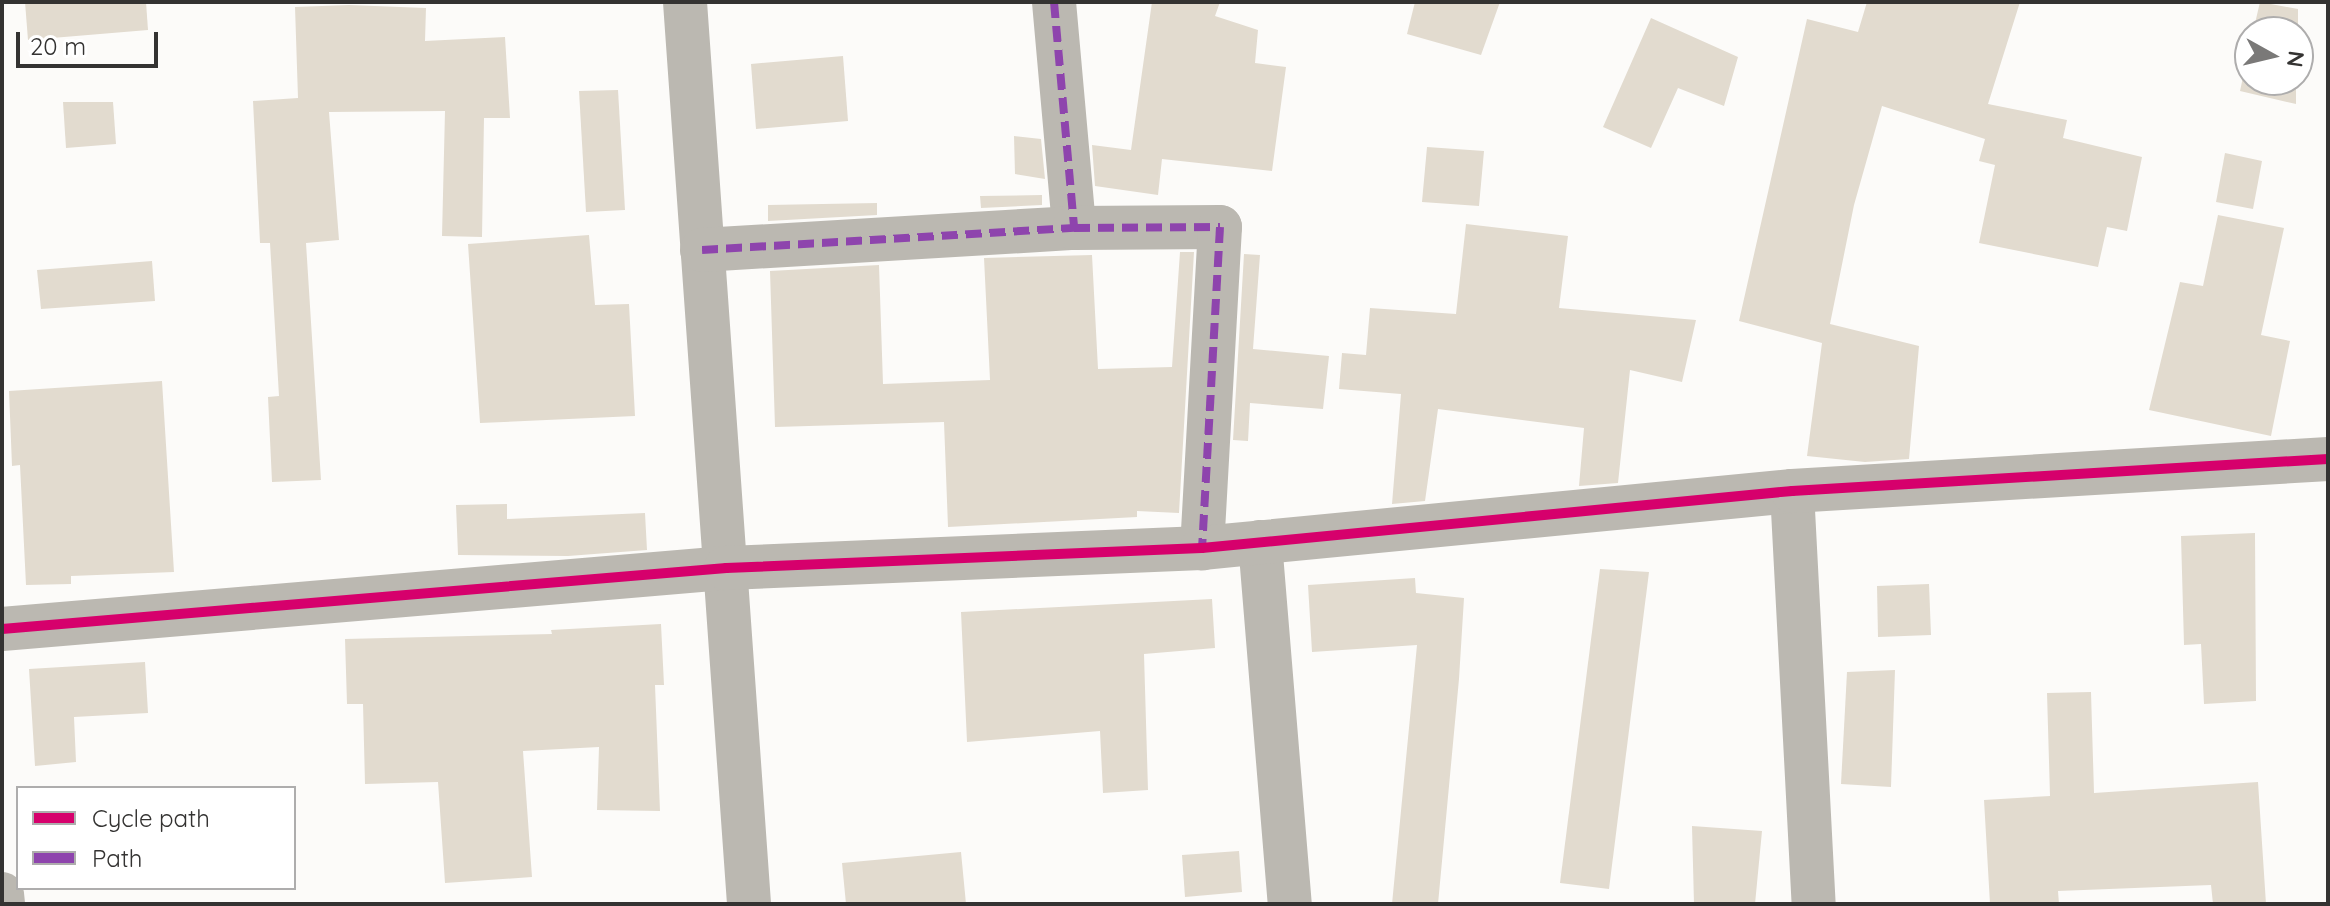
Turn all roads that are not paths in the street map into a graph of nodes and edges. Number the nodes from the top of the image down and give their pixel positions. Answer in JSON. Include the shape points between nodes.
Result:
{"nodes":[{"id":1,"x":685,"y":2,"type":"edge"},
{"id":2,"x":1054,"y":2,"type":"edge"},
{"id":3,"x":1074,"y":228,"type":"junction"},
{"id":4,"x":702,"y":250,"type":"junction"},
{"id":5,"x":2328,"y":459,"type":"edge"},
{"id":6,"x":1792,"y":491,"type":"junction"},
{"id":7,"x":1260,"y":542,"type":"junction"},
{"id":8,"x":1202,"y":548,"type":"junction"},
{"id":9,"x":726,"y":568,"type":"junction"},
{"id":10,"x":2,"y":629,"type":"edge"},
{"id":11,"x":2,"y":894,"type":"edge"},
{"id":12,"x":3,"y":904,"type":"edge"},
{"id":13,"x":749,"y":904,"type":"edge"},
{"id":14,"x":1290,"y":904,"type":"edge"},
{"id":15,"x":1814,"y":904,"type":"edge"}],
"edges":[{"from":1,"to":4,"type":"street"},
{"from":2,"to":3,"type":"street"},
{"from":3,"to":4,"type":"street"},
{"from":3,"to":8,"type":"street","via":[[1220,227]]},
{"from":4,"to":9,"type":"street"},
{"from":5,"to":6,"type":"street"},
{"from":6,"to":7,"type":"street"},
{"from":6,"to":15,"type":"street"},
{"from":7,"to":8,"type":"street"},
{"from":7,"to":14,"type":"street"},
{"from":8,"to":9,"type":"street"},
{"from":9,"to":10,"type":"street"},
{"from":9,"to":13,"type":"street"},
{"from":11,"to":12,"type":"street"}]}
